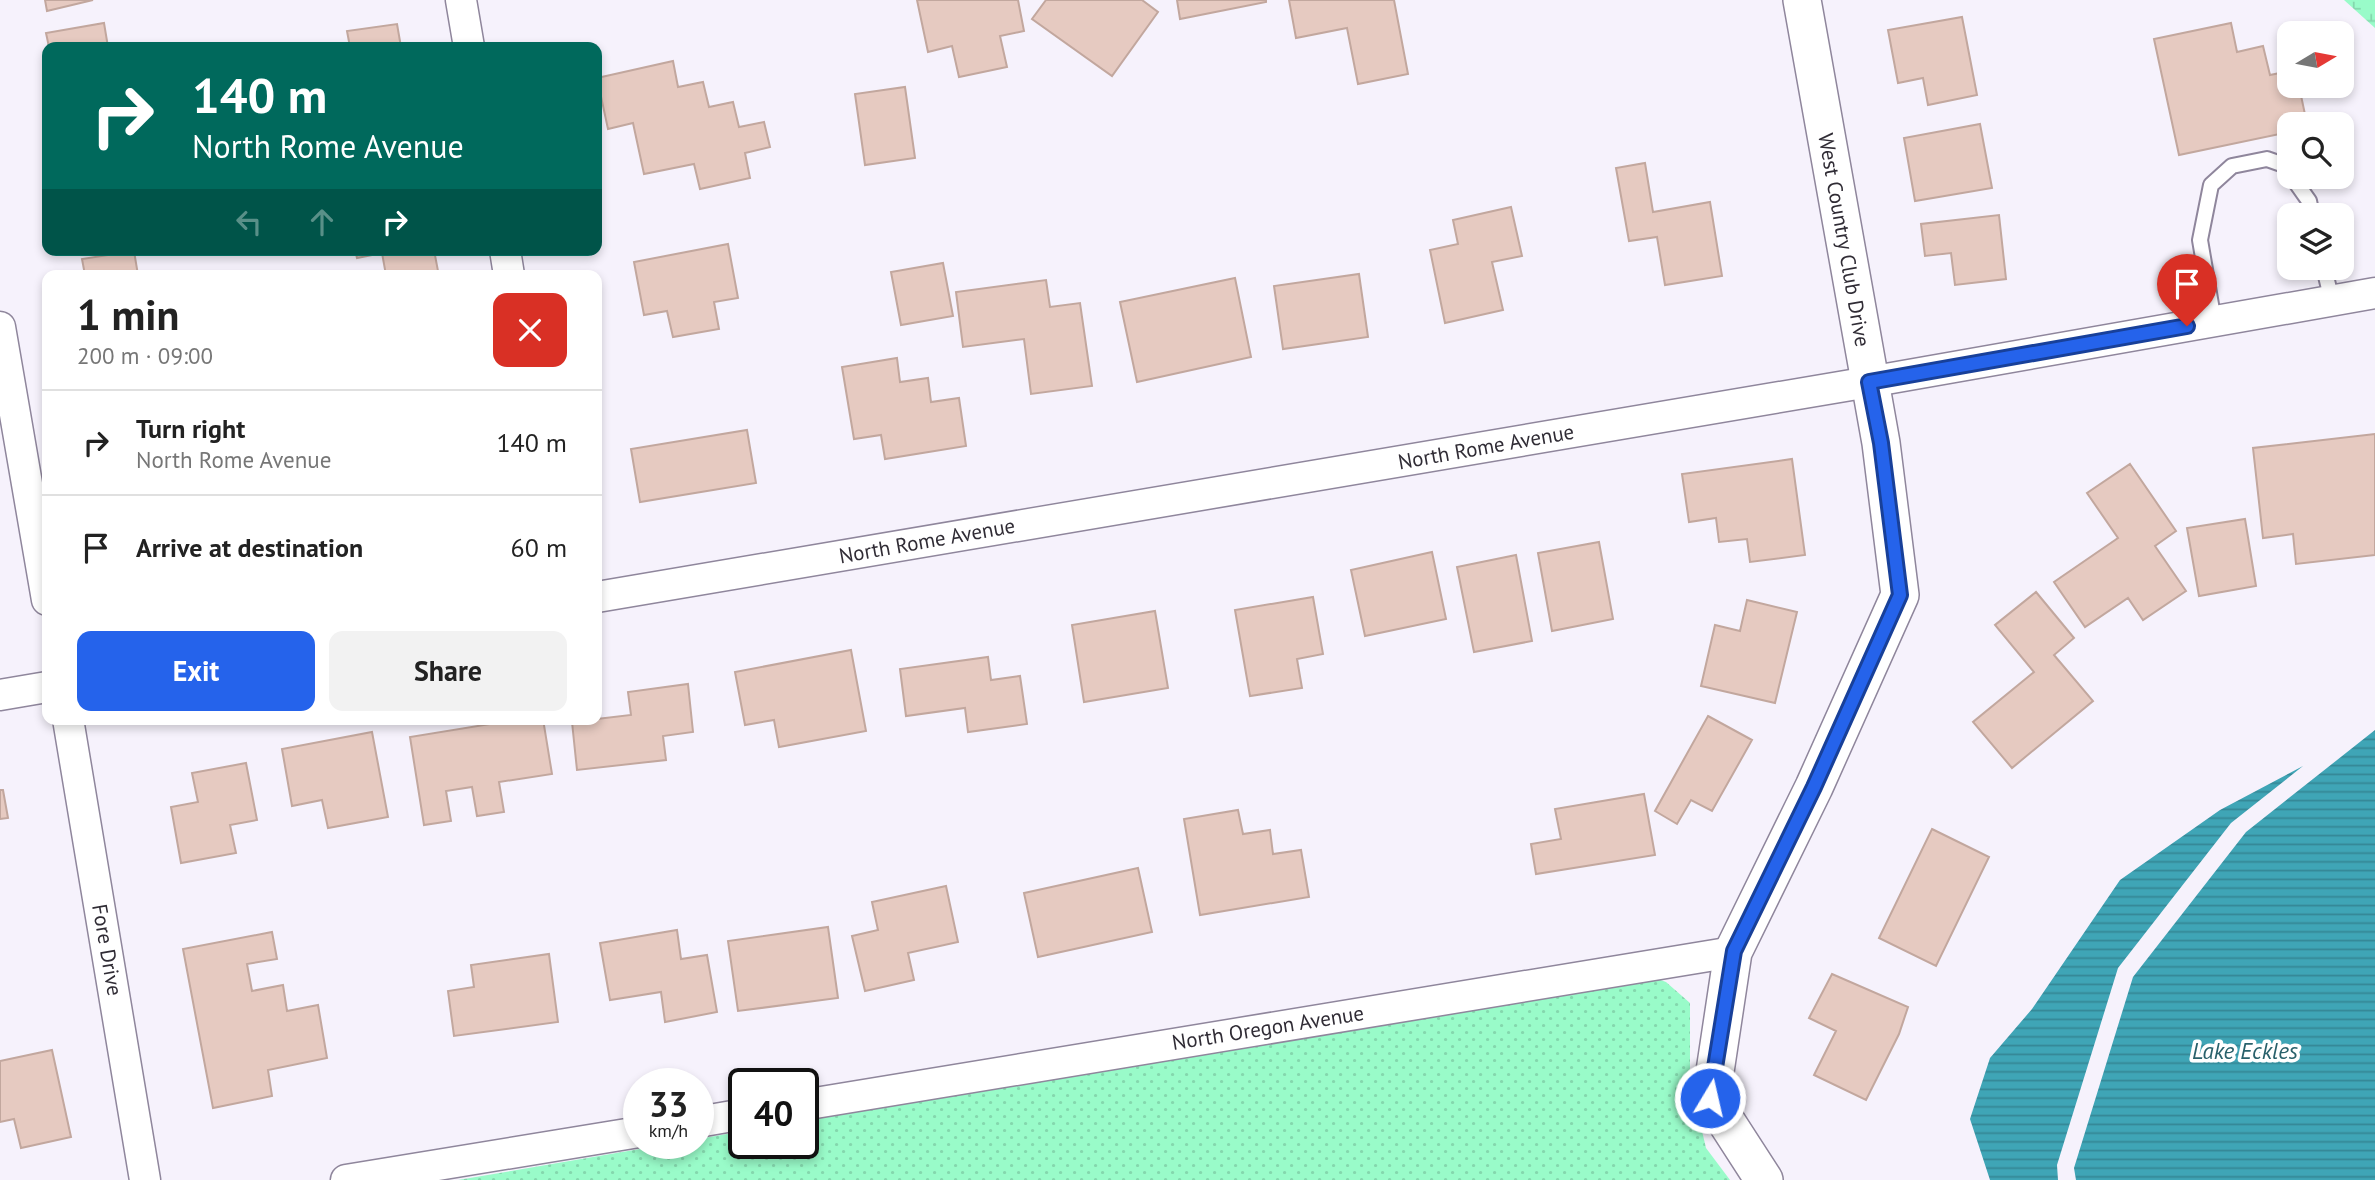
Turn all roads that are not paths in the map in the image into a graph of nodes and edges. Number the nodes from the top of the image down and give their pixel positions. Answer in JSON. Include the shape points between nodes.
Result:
{"nodes":[{"id":1,"x":461,"y":0,"type":"edge"},
{"id":2,"x":1802,"y":0,"type":"edge"},
{"id":3,"x":468,"y":42,"type":"edge"},
{"id":4,"x":2277,"y":163,"type":"edge"},
{"id":5,"x":2327,"y":280,"type":"edge"},
{"id":6,"x":2375,"y":293,"type":"edge"},
{"id":7,"x":2332,"y":301,"type":"junction"},
{"id":8,"x":2214,"y":322,"type":"junction"},
{"id":9,"x":0,"y":327,"type":"edge"},
{"id":10,"x":1869,"y":382,"type":"junction"},
{"id":11,"x":42,"y":571,"type":"edge"},
{"id":12,"x":602,"y":596,"type":"edge"},
{"id":13,"x":42,"y":688,"type":"edge"},
{"id":14,"x":0,"y":695,"type":"edge"},
{"id":15,"x":69,"y":725,"type":"edge"},
{"id":16,"x":1734,"y":951,"type":"junction"},
{"id":17,"x":819,"y":1102,"type":"edge"},
{"id":18,"x":623,"y":1135,"type":"edge"},
{"id":19,"x":145,"y":1180,"type":"edge"},
{"id":20,"x":346,"y":1180,"type":"edge"},
{"id":21,"x":1764,"y":1180,"type":"edge"}],
"edges":[{"from":1,"to":3,"type":"street"},
{"from":2,"to":10,"type":"street","name":"West Country Club Drive"},
{"from":4,"to":8,"type":"lane","via":[[2267,159],[2232,166],[2211,186],[2200,240]]},
{"from":5,"to":7,"type":"lane"},
{"from":6,"to":7,"type":"street","name":"North Rome Avenue"},
{"from":7,"to":8,"type":"street","name":"North Rome Avenue"},
{"from":8,"to":10,"type":"street","name":"North Rome Avenue"},
{"from":9,"to":11,"type":"street"},
{"from":10,"to":12,"type":"street","name":"North Rome Avenue"},
{"from":10,"to":16,"type":"street","name":"West Country Club Drive","via":[[1900,595]]},
{"from":13,"to":14,"type":"street"},
{"from":15,"to":19,"type":"street","name":"Fore Drive"},
{"from":16,"to":17,"type":"street","name":"North Oregon Avenue"},
{"from":16,"to":21,"type":"street","name":"West Country Club Drive","via":[[1710,1098]]},
{"from":18,"to":20,"type":"street"}]}
